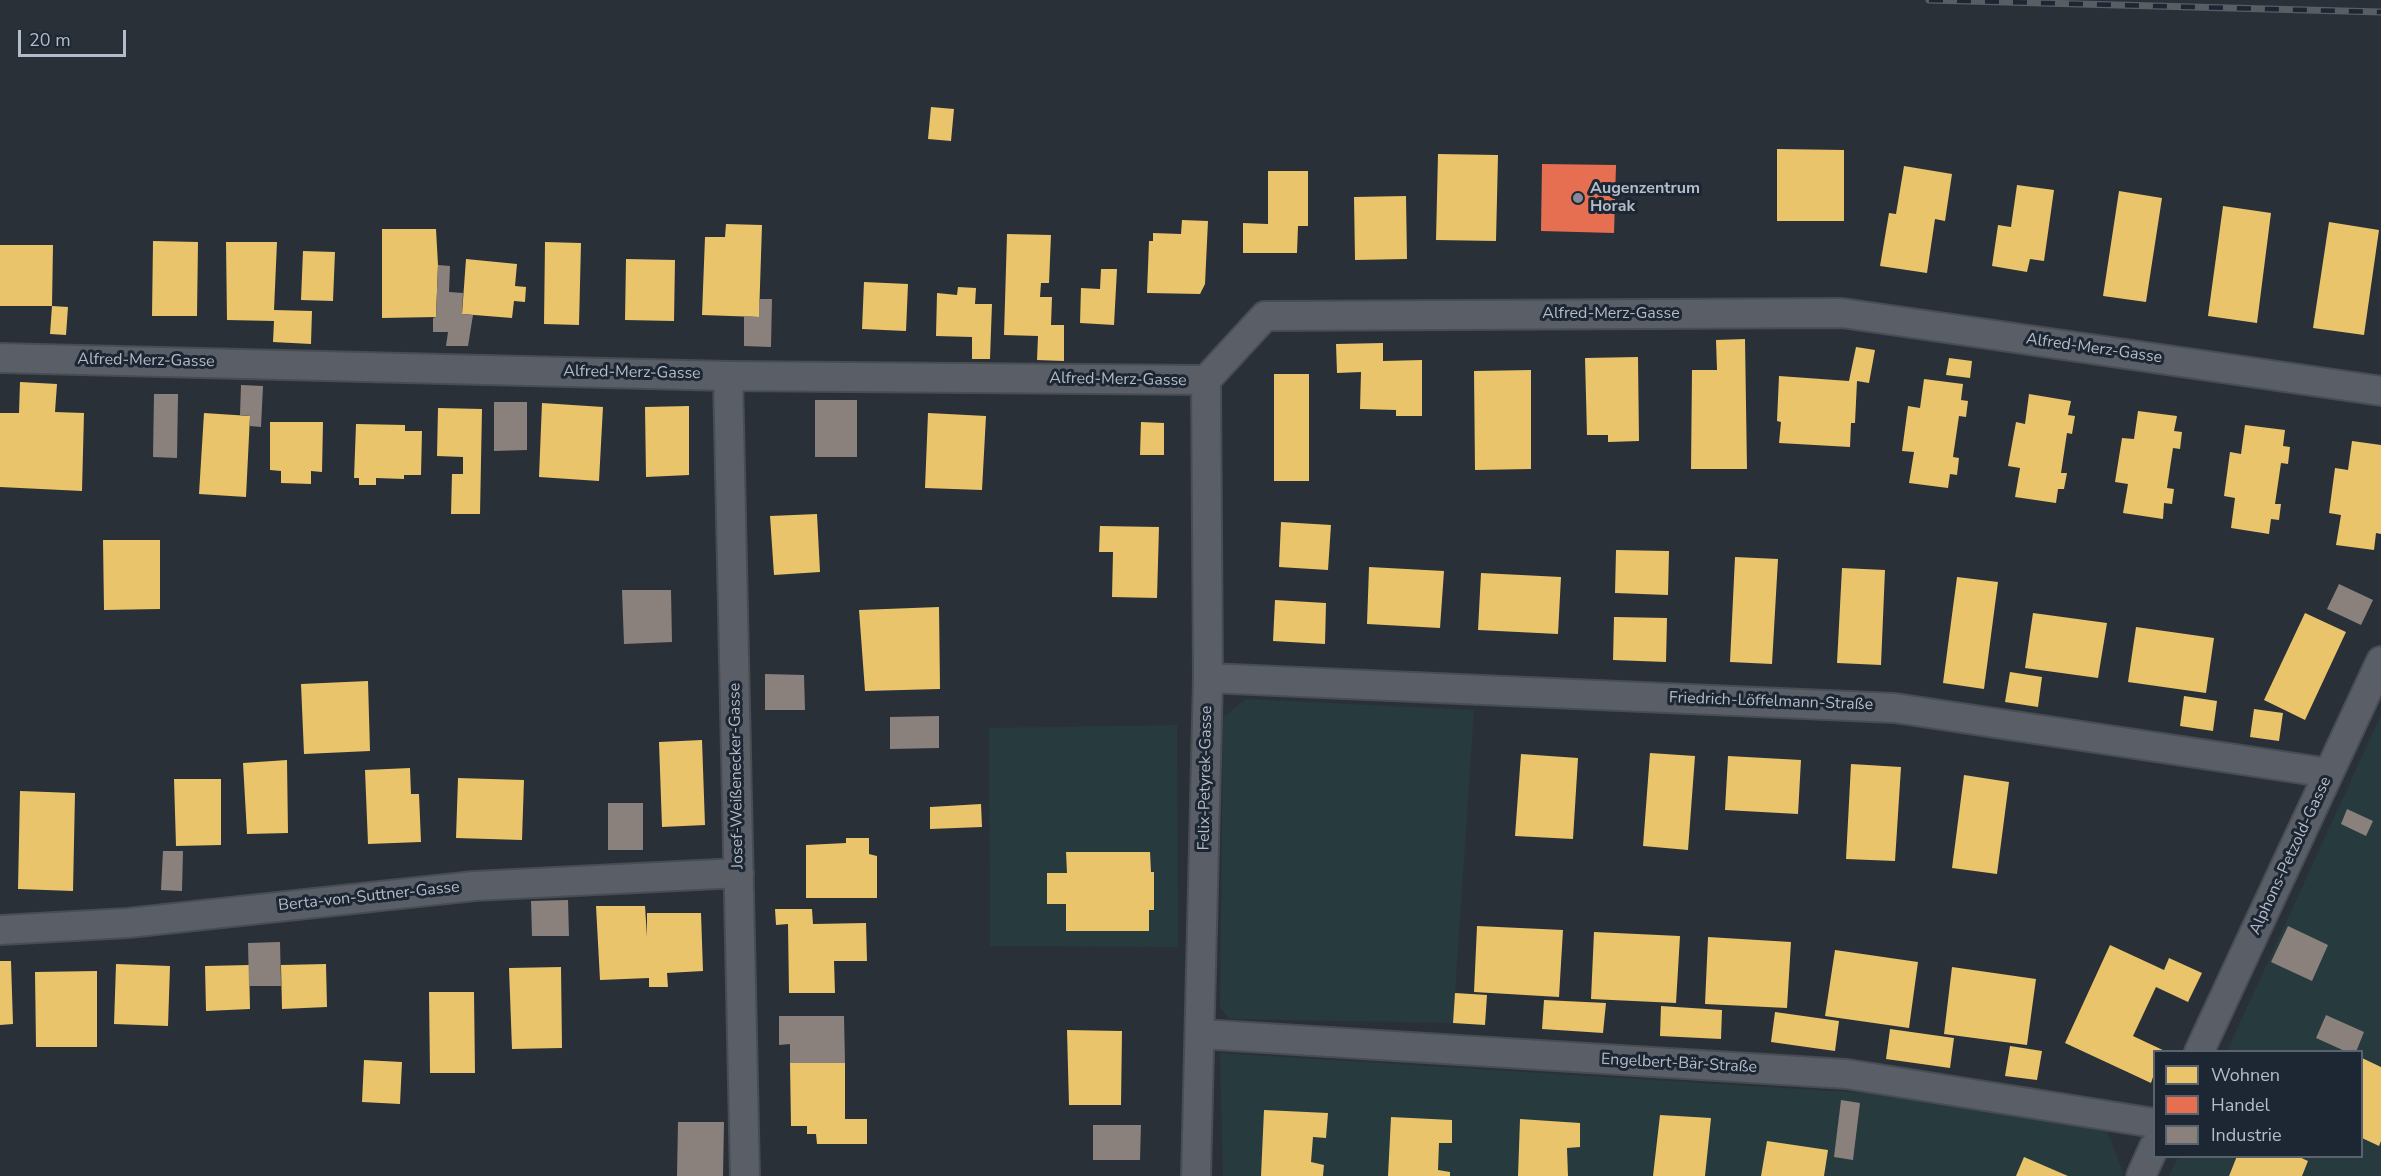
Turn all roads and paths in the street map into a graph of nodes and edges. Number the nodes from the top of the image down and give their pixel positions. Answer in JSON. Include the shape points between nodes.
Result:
{"nodes":[{"id":1,"x":0,"y":358,"type":"edge"},
{"id":2,"x":728,"y":376,"type":"junction"},
{"id":3,"x":1206,"y":381,"type":"junction"},
{"id":4,"x":2381,"y":391,"type":"edge"},
{"id":5,"x":2381,"y":661,"type":"edge"},
{"id":6,"x":1208,"y":678,"type":"junction"},
{"id":7,"x":2329,"y":773,"type":"junction"},
{"id":8,"x":739,"y":873,"type":"junction"},
{"id":9,"x":0,"y":930,"type":"edge"},
{"id":10,"x":1200,"y":1035,"type":"junction"},
{"id":11,"x":2200,"y":1050,"type":"edge"},
{"id":12,"x":2153,"y":1124,"type":"edge"},
{"id":13,"x":2153,"y":1149,"type":"edge"},
{"id":14,"x":745,"y":1176,"type":"edge"},
{"id":15,"x":1196,"y":1176,"type":"edge"},
{"id":16,"x":2140,"y":1176,"type":"edge"}],
"edges":[{"from":1,"to":2,"type":"street","name":"Alfred-Merz-Gasse"},
{"from":2,"to":3,"type":"street","name":"Alfred-Merz-Gasse"},
{"from":2,"to":8,"type":"street","name":"Josef-Weißenecker-Gasse"},
{"from":3,"to":4,"type":"street","name":"Alfred-Merz-Gasse","via":[[1265,316],[1842,313]]},
{"from":3,"to":6,"type":"street","name":"Felix-Petyrek-Gasse"},
{"from":5,"to":7,"type":"street","name":"Alphons-Petzold-Gasse"},
{"from":6,"to":7,"type":"street","name":"Friedrich-Löffelmann-Straße","via":[[1895,708]]},
{"from":6,"to":10,"type":"street","name":"Felix-Petyrek-Gasse"},
{"from":7,"to":11,"type":"street","name":"Alphons-Petzold-Gasse"},
{"from":8,"to":9,"type":"street","name":"Berta-von-Suttner-Gasse","via":[[474,886],[128,924]]},
{"from":8,"to":14,"type":"street","name":"Josef-Weißenecker-Gasse"},
{"from":10,"to":12,"type":"street","name":"Engelbert-Bär-Straße","via":[[1847,1074]]},
{"from":10,"to":15,"type":"street","name":"Felix-Petyrek-Gasse"},
{"from":13,"to":16,"type":"street"}]}
